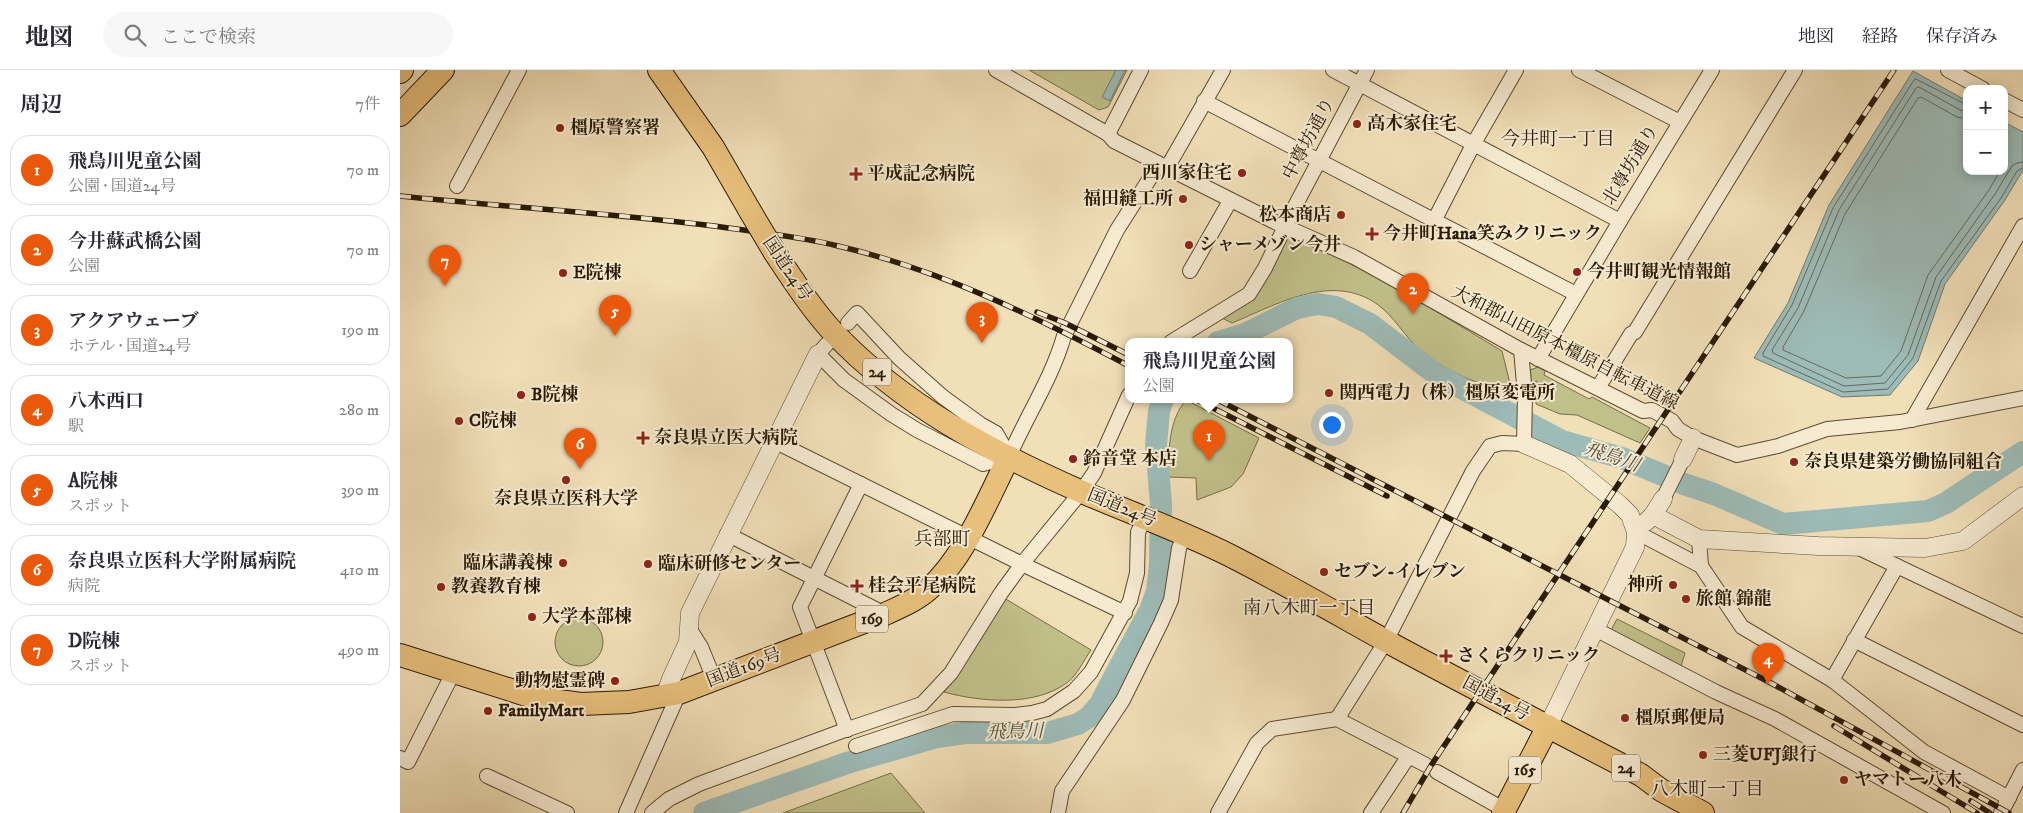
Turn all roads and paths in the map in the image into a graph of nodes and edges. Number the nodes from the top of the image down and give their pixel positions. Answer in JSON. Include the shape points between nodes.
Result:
{"nodes":[{"id":1,"x":443,"y":70,"type":"edge"},
{"id":2,"x":454,"y":70,"type":"edge"},
{"id":3,"x":519,"y":70,"type":"edge"},
{"id":4,"x":659,"y":70,"type":"edge"},
{"id":5,"x":996,"y":70,"type":"edge"},
{"id":6,"x":1141,"y":70,"type":"edge"},
{"id":7,"x":1223,"y":70,"type":"edge"},
{"id":8,"x":1333,"y":70,"type":"edge"},
{"id":9,"x":1367,"y":70,"type":"edge"},
{"id":10,"x":1516,"y":70,"type":"edge"},
{"id":11,"x":1579,"y":70,"type":"edge"},
{"id":12,"x":1712,"y":70,"type":"edge"},
{"id":13,"x":1795,"y":70,"type":"edge"},
{"id":14,"x":1948,"y":70,"type":"edge"},
{"id":15,"x":1602,"y":75,"type":"edge"},
{"id":16,"x":424,"y":80,"type":"edge"},
{"id":17,"x":1360,"y":84,"type":"junction"},
{"id":18,"x":1976,"y":85,"type":"edge"},
{"id":19,"x":400,"y":95,"type":"edge"},
{"id":20,"x":1204,"y":101,"type":"junction"},
{"id":21,"x":2008,"y":102,"type":"edge"},
{"id":22,"x":2023,"y":110,"type":"edge"},
{"id":23,"x":400,"y":115,"type":"edge"},
{"id":24,"x":1680,"y":122,"type":"junction"},
{"id":25,"x":400,"y":126,"type":"edge"},
{"id":26,"x":1108,"y":134,"type":"junction"},
{"id":27,"x":1474,"y":143,"type":"junction"},
{"id":28,"x":1320,"y":160,"type":"junction"},
{"id":29,"x":1163,"y":166,"type":"junction"},
{"id":30,"x":457,"y":186,"type":"dead end"},
{"id":31,"x":1230,"y":201,"type":"junction"},
{"id":32,"x":1434,"y":220,"type":"junction"},
{"id":33,"x":1620,"y":221,"type":"junction"},
{"id":34,"x":1285,"y":226,"type":"junction"},
{"id":35,"x":2023,"y":226,"type":"edge"},
{"id":36,"x":1190,"y":271,"type":"dead end"},
{"id":37,"x":1576,"y":294,"type":"junction"},
{"id":38,"x":848,"y":323,"type":"dead end"},
{"id":39,"x":1178,"y":338,"type":"edge"},
{"id":40,"x":822,"y":349,"type":"joint"},
{"id":41,"x":1520,"y":350,"type":"junction"},
{"id":42,"x":1538,"y":359,"type":"junction"},
{"id":43,"x":1598,"y":388,"type":"junction"},
{"id":44,"x":2023,"y":398,"type":"edge"},
{"id":45,"x":1125,"y":403,"type":"edge"},
{"id":46,"x":1912,"y":420,"type":"junction"},
{"id":47,"x":1693,"y":438,"type":"junction"},
{"id":48,"x":774,"y":440,"type":"junction"},
{"id":49,"x":1524,"y":441,"type":"junction"},
{"id":50,"x":1009,"y":457,"type":"junction"},
{"id":51,"x":1683,"y":459,"type":"joint"},
{"id":52,"x":861,"y":484,"type":"junction"},
{"id":53,"x":1081,"y":492,"type":"junction"},
{"id":54,"x":2023,"y":496,"type":"edge"},
{"id":55,"x":1663,"y":499,"type":"joint"},
{"id":56,"x":1653,"y":515,"type":"junction"},
{"id":57,"x":1147,"y":519,"type":"junction"},
{"id":58,"x":1178,"y":532,"type":"junction"},
{"id":59,"x":1636,"y":532,"type":"junction"},
{"id":60,"x":728,"y":534,"type":"junction"},
{"id":61,"x":968,"y":537,"type":"junction"},
{"id":62,"x":1699,"y":539,"type":"junction"},
{"id":63,"x":1857,"y":548,"type":"junction"},
{"id":64,"x":1022,"y":564,"type":"junction"},
{"id":65,"x":1701,"y":566,"type":"junction"},
{"id":66,"x":1897,"y":566,"type":"junction"},
{"id":67,"x":815,"y":578,"type":"junction"},
{"id":68,"x":1125,"y":613,"type":"junction"},
{"id":69,"x":885,"y":614,"type":"junction"},
{"id":70,"x":2023,"y":626,"type":"edge"},
{"id":71,"x":689,"y":628,"type":"junction"},
{"id":72,"x":1595,"y":629,"type":"junction"},
{"id":73,"x":1854,"y":640,"type":"junction"},
{"id":74,"x":1386,"y":641,"type":"junction"},
{"id":75,"x":814,"y":642,"type":"junction"},
{"id":76,"x":400,"y":655,"type":"edge"},
{"id":77,"x":454,"y":673,"type":"junction"},
{"id":78,"x":714,"y":680,"type":"junction"},
{"id":79,"x":1832,"y":680,"type":"junction"},
{"id":80,"x":672,"y":694,"type":"junction"},
{"id":81,"x":1338,"y":719,"type":"junction"},
{"id":82,"x":927,"y":722,"type":"junction"},
{"id":83,"x":866,"y":724,"type":"junction"},
{"id":84,"x":1548,"y":726,"type":"junction"},
{"id":85,"x":2023,"y":726,"type":"edge"},
{"id":86,"x":847,"y":730,"type":"junction"},
{"id":87,"x":856,"y":746,"type":"dead end"},
{"id":88,"x":1408,"y":757,"type":"junction"},
{"id":89,"x":400,"y":758,"type":"edge"},
{"id":90,"x":2023,"y":770,"type":"edge"},
{"id":91,"x":487,"y":776,"type":"dead end"},
{"id":92,"x":2009,"y":798,"type":"junction"},
{"id":93,"x":1504,"y":811,"type":"edge"},
{"id":94,"x":1062,"y":812,"type":"edge"},
{"id":95,"x":567,"y":813,"type":"edge"},
{"id":96,"x":626,"y":813,"type":"edge"},
{"id":97,"x":652,"y":813,"type":"edge"},
{"id":98,"x":1218,"y":813,"type":"edge"},
{"id":99,"x":1371,"y":813,"type":"edge"},
{"id":100,"x":1703,"y":813,"type":"edge"},
{"id":101,"x":1943,"y":813,"type":"edge"},
{"id":102,"x":2001,"y":813,"type":"edge"}],
"edges":[{"from":1,"to":16,"type":"highway"},
{"from":2,"to":25,"type":"street"},
{"from":3,"to":30,"type":"street"},
{"from":4,"to":50,"type":"highway","name":"国道24号","number":"24","bridge":true,"via":[[708,140],[775,253],[833,331],[896,389],[956,430]]},
{"from":5,"to":26,"type":"street","name":"大和郡山田原本橿原自転車道線"},
{"from":6,"to":26,"type":"street"},
{"from":7,"to":20,"type":"street"},
{"from":8,"to":17,"type":"street"},
{"from":9,"to":17,"type":"street","name":"中尊坊通り"},
{"from":10,"to":27,"type":"street"},
{"from":11,"to":15,"type":"street"},
{"from":12,"to":24,"type":"street","name":"北尊坊通り"},
{"from":13,"to":43,"type":"street"},
{"from":14,"to":18,"type":"street"},
{"from":15,"to":24,"type":"street"},
{"from":16,"to":19,"type":"highway"},
{"from":16,"to":23,"type":"highway"},
{"from":17,"to":27,"type":"street"},
{"from":17,"to":28,"type":"street","name":"中尊坊通り"},
{"from":20,"to":28,"type":"street"},
{"from":20,"to":29,"type":"street"},
{"from":21,"to":22,"type":"street"},
{"from":24,"to":33,"type":"street","name":"北尊坊通り"},
{"from":26,"to":29,"type":"street","name":"大和郡山田原本橿原自転車道線","via":[[1114,141]]},
{"from":27,"to":32,"type":"street"},
{"from":27,"to":33,"type":"street"},
{"from":28,"to":32,"type":"street"},
{"from":28,"to":34,"type":"street","name":"中尊坊通り"},
{"from":29,"to":31,"type":"street","name":"大和郡山田原本橿原自転車道線"},
{"from":29,"to":50,"type":"street","via":[[1117,230]]},
{"from":31,"to":34,"type":"street","name":"大和郡山田原本橿原自転車道線"},
{"from":31,"to":36,"type":"street"},
{"from":32,"to":37,"type":"street"},
{"from":33,"to":37,"type":"street","name":"北尊坊通り"},
{"from":34,"to":39,"type":"street","name":"中尊坊通り","via":[[1249,294]]},
{"from":34,"to":41,"type":"street","name":"大和郡山田原本橿原自転車道線","via":[[1354,257]]},
{"from":35,"to":46,"type":"street"},
{"from":37,"to":42,"type":"street","name":"北尊坊通り"},
{"from":38,"to":50,"type":"street","via":[[857,314],[898,358],[943,397],[996,433]]},
{"from":40,"to":48,"type":"street"},
{"from":40,"to":50,"type":"street","via":[[844,380],[916,430],[984,464]]},
{"from":41,"to":42,"type":"street","name":"大和郡山田原本橿原自転車道線"},
{"from":41,"to":49,"type":"street","via":[[1525,395]]},
{"from":42,"to":43,"type":"street","name":"大和郡山田原本橿原自転車道線"},
{"from":43,"to":47,"type":"street","name":"大和郡山田原本橿原自転車道線","via":[[1643,411],[1652,410]]},
{"from":44,"to":46,"type":"street","name":"大和郡山田原本橿原自転車道線"},
{"from":45,"to":53,"type":"street","via":[[1094,473]]},
{"from":46,"to":47,"type":"street","name":"大和郡山田原本橿原自転車道線","via":[[1827,429],[1778,446],[1736,455]]},
{"from":47,"to":51,"type":"street"},
{"from":48,"to":52,"type":"street"},
{"from":48,"to":60,"type":"street"},
{"from":49,"to":59,"type":"street","via":[[1570,464],[1630,515]]},
{"from":49,"to":74,"type":"street","via":[[1490,446],[1484,454]]},
{"from":50,"to":53,"type":"highway","name":"国道24号","number":"24"},
{"from":50,"to":61,"type":"highway","name":"国道169号","number":"169"},
{"from":51,"to":55,"type":"street"},
{"from":52,"to":61,"type":"street"},
{"from":52,"to":67,"type":"street"},
{"from":53,"to":57,"type":"highway","name":"国道24号","number":"24"},
{"from":53,"to":64,"type":"street"},
{"from":54,"to":63,"type":"street","via":[[1962,540],[1925,548]]},
{"from":55,"to":56,"type":"street"},
{"from":56,"to":59,"type":"street"},
{"from":56,"to":62,"type":"street"},
{"from":57,"to":58,"type":"highway","name":"国道24号","number":"24"},
{"from":57,"to":68,"type":"street","via":[[1138,532],[1135,581]]},
{"from":58,"to":74,"type":"highway","name":"国道24号","number":"24","via":[[1286,584]]},
{"from":58,"to":94,"type":"street","via":[[1179,548],[1171,600],[1123,700],[1062,791]]},
{"from":59,"to":65,"type":"street"},
{"from":59,"to":72,"type":"street","via":[[1636,547]]},
{"from":60,"to":67,"type":"street"},
{"from":60,"to":71,"type":"street","via":[[690,613]]},
{"from":61,"to":64,"type":"street"},
{"from":61,"to":69,"type":"highway","name":"国道169号","number":"169","via":[[953,562],[928,590]]},
{"from":62,"to":63,"type":"street"},
{"from":62,"to":65,"type":"street"},
{"from":63,"to":66,"type":"street"},
{"from":64,"to":68,"type":"street"},
{"from":64,"to":83,"type":"street","via":[[951,673],[922,704]]},
{"from":65,"to":79,"type":"street","via":[[1742,627]]},
{"from":66,"to":70,"type":"street"},
{"from":66,"to":73,"type":"street"},
{"from":67,"to":69,"type":"street"},
{"from":67,"to":75,"type":"street","via":[[800,607]]},
{"from":68,"to":82,"type":"street","via":[[1082,683],[1046,709],[1016,715],[953,714]]},
{"from":69,"to":75,"type":"highway","name":"国道169号","number":"169"},
{"from":71,"to":78,"type":"street","via":[[701,647]]},
{"from":71,"to":80,"type":"street","via":[[688,642],[671,679]]},
{"from":72,"to":84,"type":"street"},
{"from":72,"to":101,"type":"street","via":[[1775,718]]},
{"from":73,"to":79,"type":"street"},
{"from":73,"to":85,"type":"street"},
{"from":74,"to":81,"type":"street"},
{"from":74,"to":84,"type":"highway","name":"国道24号","number":"24"},
{"from":75,"to":78,"type":"highway","name":"国道169号","number":"169"},
{"from":75,"to":86,"type":"street"},
{"from":76,"to":77,"type":"highway","name":"国道169号","number":"169"},
{"from":77,"to":80,"type":"highway","name":"国道169号","number":"169","via":[[522,694],[559,701],[608,703]]},
{"from":77,"to":89,"type":"street","via":[[408,762]]},
{"from":78,"to":80,"type":"highway","name":"国道169号","number":"169"},
{"from":79,"to":92,"type":"street","via":[[1924,752]]},
{"from":80,"to":96,"type":"street"},
{"from":81,"to":88,"type":"street"},
{"from":81,"to":98,"type":"street","via":[[1272,729],[1257,743]]},
{"from":82,"to":83,"type":"street","via":[[918,716],[872,732]]},
{"from":82,"to":87,"type":"street"},
{"from":83,"to":86,"type":"street"},
{"from":84,"to":93,"type":"highway","number":"165"},
{"from":84,"to":100,"type":"highway","name":"国道24号","number":"24"},
{"from":86,"to":97,"type":"street","via":[[699,784],[669,799]]},
{"from":88,"to":93,"type":"street"},
{"from":88,"to":99,"type":"street"},
{"from":90,"to":92,"type":"street"},
{"from":91,"to":95,"type":"street"},
{"from":92,"to":102,"type":"street"}]}
